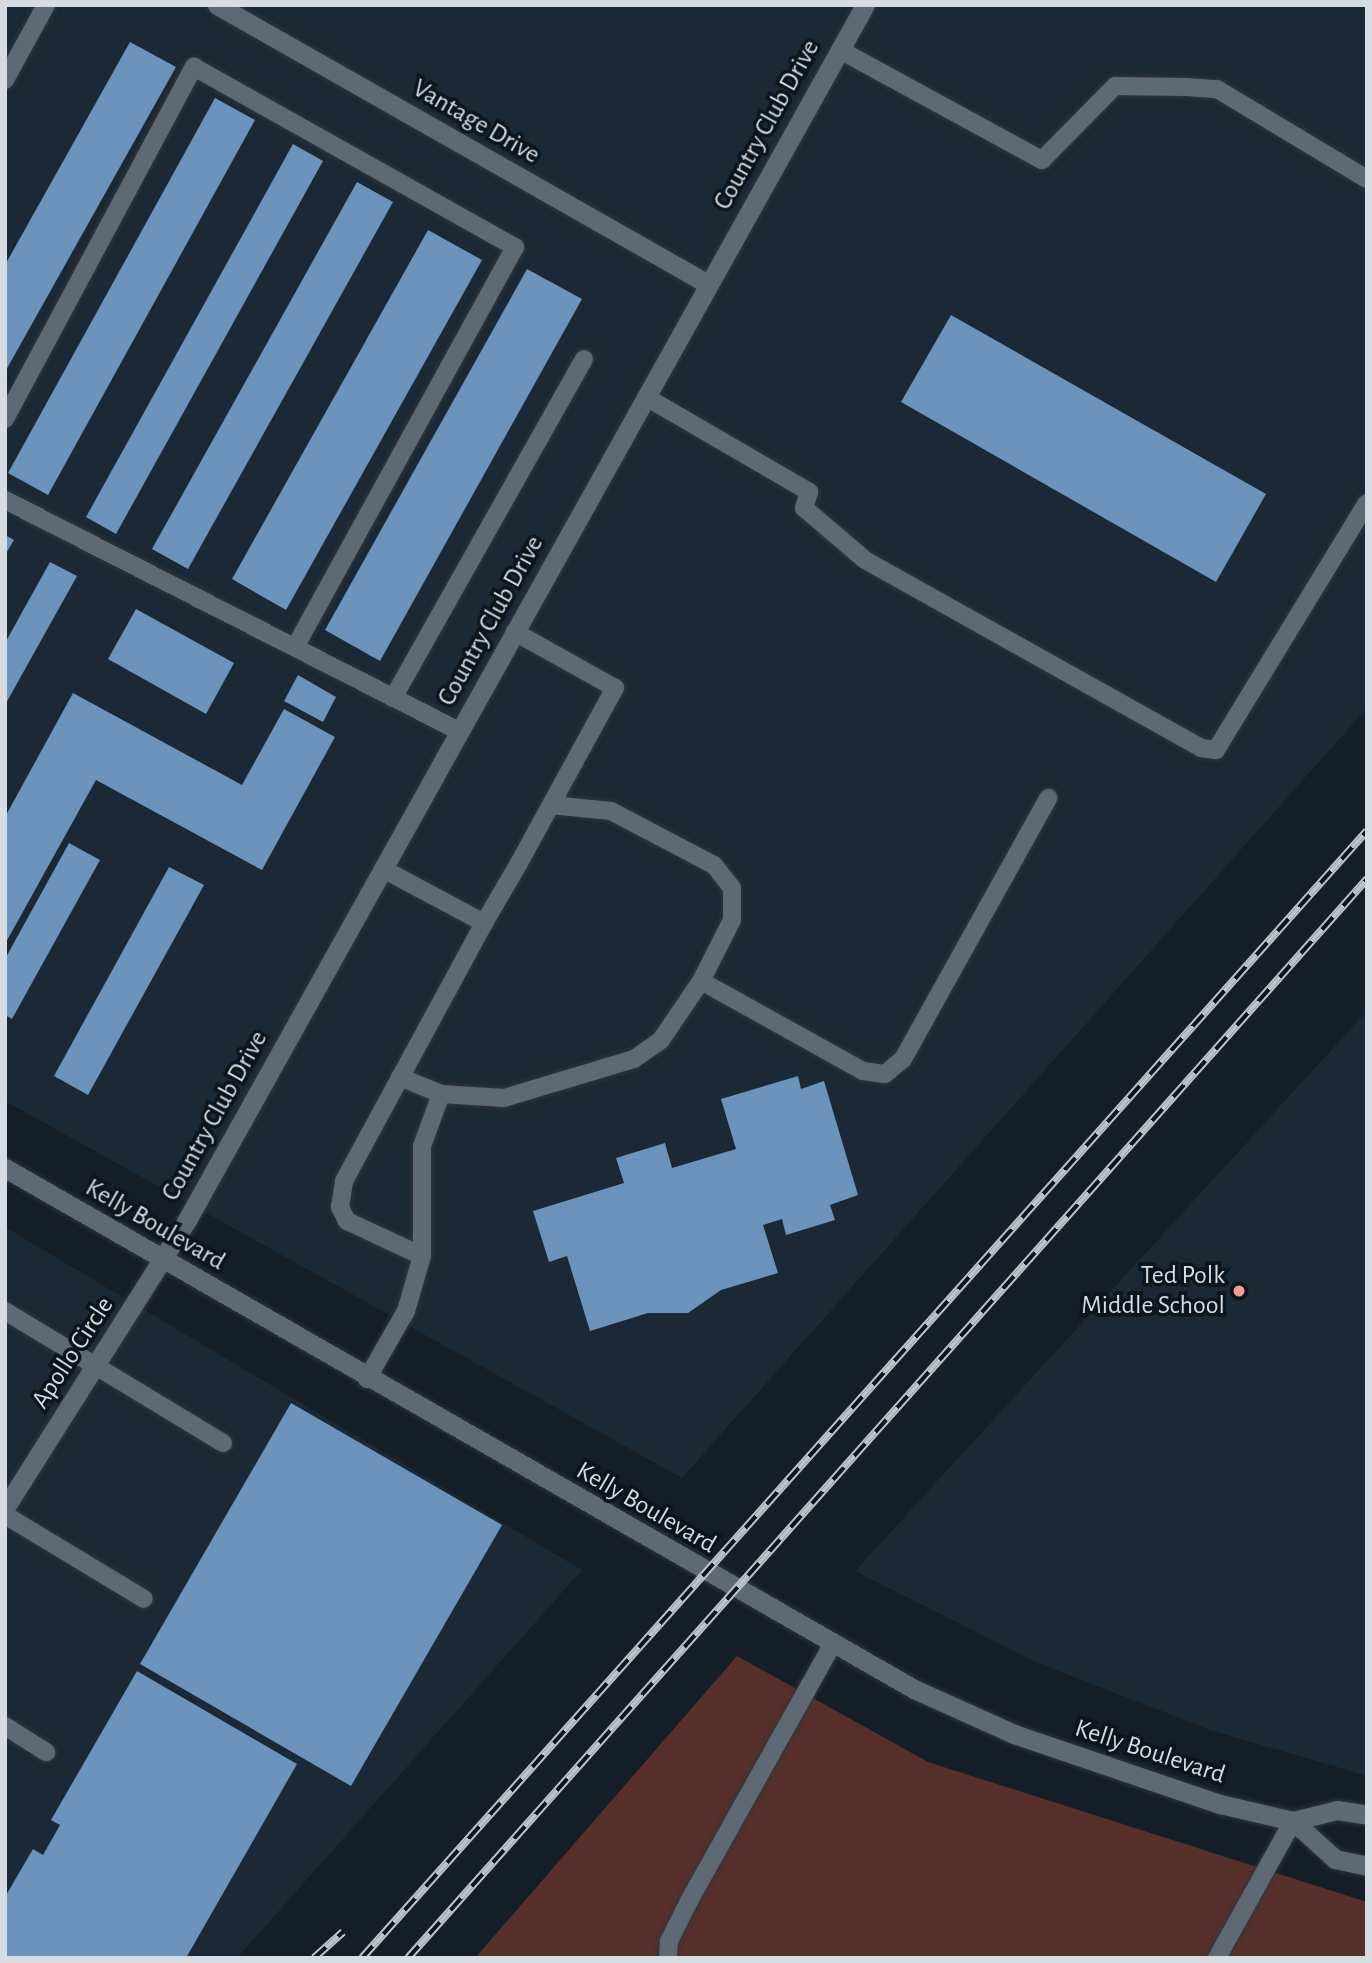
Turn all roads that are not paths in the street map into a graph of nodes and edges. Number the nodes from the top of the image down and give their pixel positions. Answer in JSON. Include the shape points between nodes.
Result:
{"nodes":[{"id":1,"x":46,"y":5,"type":"edge"},
{"id":2,"x":217,"y":5,"type":"edge"},
{"id":3,"x":865,"y":5,"type":"edge"},
{"id":4,"x":840,"y":50,"type":"junction"},
{"id":5,"x":5,"y":79,"type":"edge"},
{"id":6,"x":1367,"y":179,"type":"edge"},
{"id":7,"x":708,"y":284,"type":"junction"},
{"id":8,"x":584,"y":359,"type":"dead end"},
{"id":9,"x":646,"y":397,"type":"junction"},
{"id":10,"x":5,"y":419,"type":"edge"},
{"id":11,"x":5,"y":500,"type":"edge"},
{"id":12,"x":1367,"y":503,"type":"edge"},
{"id":13,"x":515,"y":632,"type":"junction"},
{"id":14,"x":295,"y":648,"type":"junction"},
{"id":15,"x":393,"y":698,"type":"junction"},
{"id":16,"x":459,"y":731,"type":"junction"},
{"id":17,"x":1048,"y":798,"type":"dead end"},
{"id":18,"x":551,"y":805,"type":"junction"},
{"id":19,"x":383,"y":869,"type":"junction"},
{"id":20,"x":484,"y":923,"type":"junction"},
{"id":21,"x":701,"y":981,"type":"junction"},
{"id":22,"x":400,"y":1077,"type":"junction"},
{"id":23,"x":441,"y":1094,"type":"junction"},
{"id":24,"x":5,"y":1168,"type":"edge"},
{"id":25,"x":422,"y":1256,"type":"junction"},
{"id":26,"x":163,"y":1261,"type":"junction"},
{"id":27,"x":5,"y":1311,"type":"edge"},
{"id":28,"x":95,"y":1366,"type":"junction"},
{"id":29,"x":368,"y":1379,"type":"junction"},
{"id":30,"x":223,"y":1443,"type":"dead end"},
{"id":31,"x":5,"y":1508,"type":"edge"},
{"id":32,"x":5,"y":1515,"type":"edge"},
{"id":33,"x":144,"y":1599,"type":"dead end"},
{"id":34,"x":832,"y":1645,"type":"junction"},
{"id":35,"x":5,"y":1726,"type":"edge"},
{"id":36,"x":46,"y":1752,"type":"dead end"},
{"id":37,"x":1367,"y":1815,"type":"edge"},
{"id":38,"x":1293,"y":1821,"type":"junction"},
{"id":39,"x":1367,"y":1866,"type":"edge"},
{"id":40,"x":668,"y":1958,"type":"edge"},
{"id":41,"x":1217,"y":1958,"type":"edge"}],
"edges":[{"from":1,"to":5,"type":"lane"},
{"from":2,"to":7,"type":"street","name":"Vantage Drive"},
{"from":3,"to":4,"type":"street","name":"Country Club Drive"},
{"from":4,"to":6,"type":"lane","via":[[1042,160],[1115,86],[1186,87],[1217,89]]},
{"from":4,"to":7,"type":"street","name":"Country Club Drive"},
{"from":7,"to":9,"type":"street","name":"Country Club Drive"},
{"from":8,"to":15,"type":"lane"},
{"from":9,"to":12,"type":"lane","via":[[809,492],[804,508],[865,559],[1200,748],[1216,750]]},
{"from":9,"to":13,"type":"street","name":"Country Club Drive"},
{"from":10,"to":14,"type":"lane","via":[[194,67],[515,247]]},
{"from":11,"to":14,"type":"lane"},
{"from":13,"to":16,"type":"street","name":"Country Club Drive"},
{"from":13,"to":18,"type":"lane","via":[[615,688]]},
{"from":14,"to":15,"type":"lane"},
{"from":15,"to":16,"type":"lane"},
{"from":16,"to":19,"type":"street","name":"Country Club Drive"},
{"from":17,"to":21,"type":"lane","via":[[903,1059],[885,1074],[863,1071]]},
{"from":18,"to":20,"type":"lane"},
{"from":18,"to":21,"type":"lane","via":[[611,811],[714,865],[732,888],[732,920]]},
{"from":19,"to":20,"type":"lane"},
{"from":19,"to":26,"type":"street","name":"Country Club Drive"},
{"from":20,"to":22,"type":"lane"},
{"from":21,"to":23,"type":"lane","via":[[661,1040],[634,1059],[504,1098]]},
{"from":22,"to":23,"type":"lane"},
{"from":22,"to":25,"type":"lane","via":[[344,1181],[340,1207],[347,1222]]},
{"from":23,"to":25,"type":"lane","via":[[422,1146]]},
{"from":24,"to":26,"type":"street","name":"Kelly Boulevard"},
{"from":25,"to":29,"type":"lane","via":[[407,1311]]},
{"from":26,"to":28,"type":"street","name":"Apollo Circle"},
{"from":26,"to":29,"type":"street","name":"Kelly Boulevard"},
{"from":27,"to":28,"type":"lane"},
{"from":28,"to":30,"type":"lane"},
{"from":28,"to":31,"type":"street","name":"Apollo Circle"},
{"from":29,"to":34,"type":"street","name":"Kelly Boulevard"},
{"from":32,"to":33,"type":"lane"},
{"from":34,"to":38,"type":"street","name":"Kelly Boulevard","via":[[1014,1734],[1220,1804]]},
{"from":34,"to":40,"type":"lane","via":[[688,1901],[669,1941]]},
{"from":35,"to":36,"type":"lane"},
{"from":37,"to":38,"type":"street","name":"Kelly Boulevard","via":[[1337,1810]]},
{"from":38,"to":39,"type":"street","name":"Kelly Boulevard","via":[[1335,1859]]},
{"from":38,"to":41,"type":"lane"}]}
